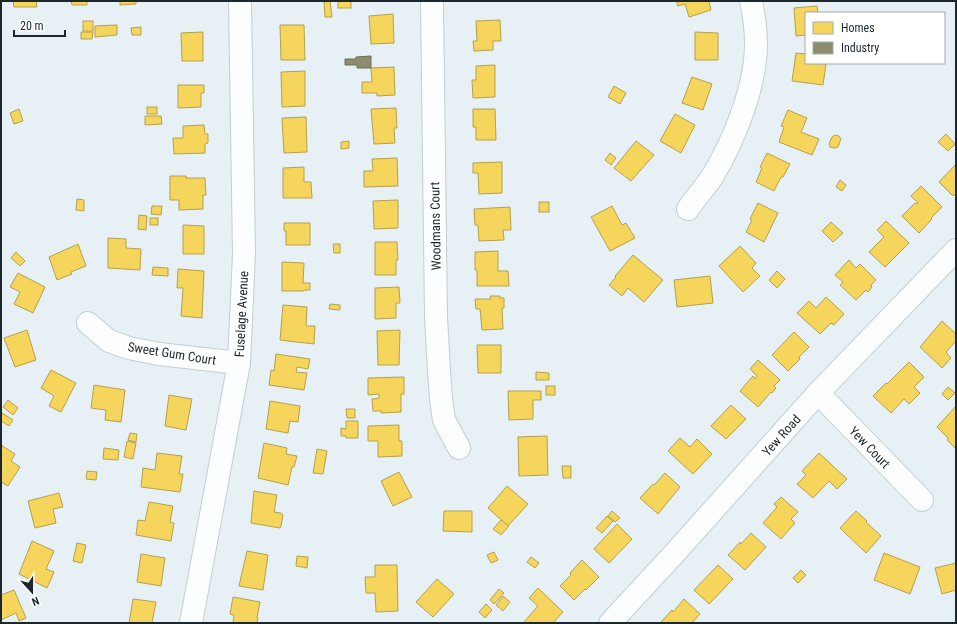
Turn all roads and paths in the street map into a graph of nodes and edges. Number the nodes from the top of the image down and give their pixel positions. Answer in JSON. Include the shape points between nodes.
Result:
{"nodes":[{"id":1,"x":240,"y":1,"type":"edge"},
{"id":2,"x":432,"y":1,"type":"edge"},
{"id":3,"x":751,"y":1,"type":"edge"},
{"id":4,"x":688,"y":209,"type":"dead end"},
{"id":5,"x":956,"y":250,"type":"edge"},
{"id":6,"x":88,"y":323,"type":"dead end"},
{"id":7,"x":239,"y":363,"type":"junction"},
{"id":8,"x":818,"y":393,"type":"junction"},
{"id":9,"x":459,"y":448,"type":"dead end"},
{"id":10,"x":922,"y":500,"type":"dead end"},
{"id":11,"x":191,"y":623,"type":"edge"},
{"id":12,"x":610,"y":623,"type":"edge"}],
"edges":[{"from":1,"to":7,"type":"street","name":"Fuselage Avenue","via":[[244,254]]},
{"from":2,"to":9,"type":"street","name":"Woodmans Court","via":[[439,370],[444,420]]},
{"from":3,"to":4,"type":"street","via":[[756,45],[748,96],[734,132],[711,177]]},
{"from":5,"to":8,"type":"street","name":"Yew Road"},
{"from":6,"to":7,"type":"street","name":"Sweet Gum Court","via":[[109,341],[129,348]]},
{"from":7,"to":11,"type":"street","name":"Fuselage Avenue"},
{"from":8,"to":10,"type":"street","name":"Yew Court"},
{"from":8,"to":12,"type":"street","name":"Yew Road"}]}
